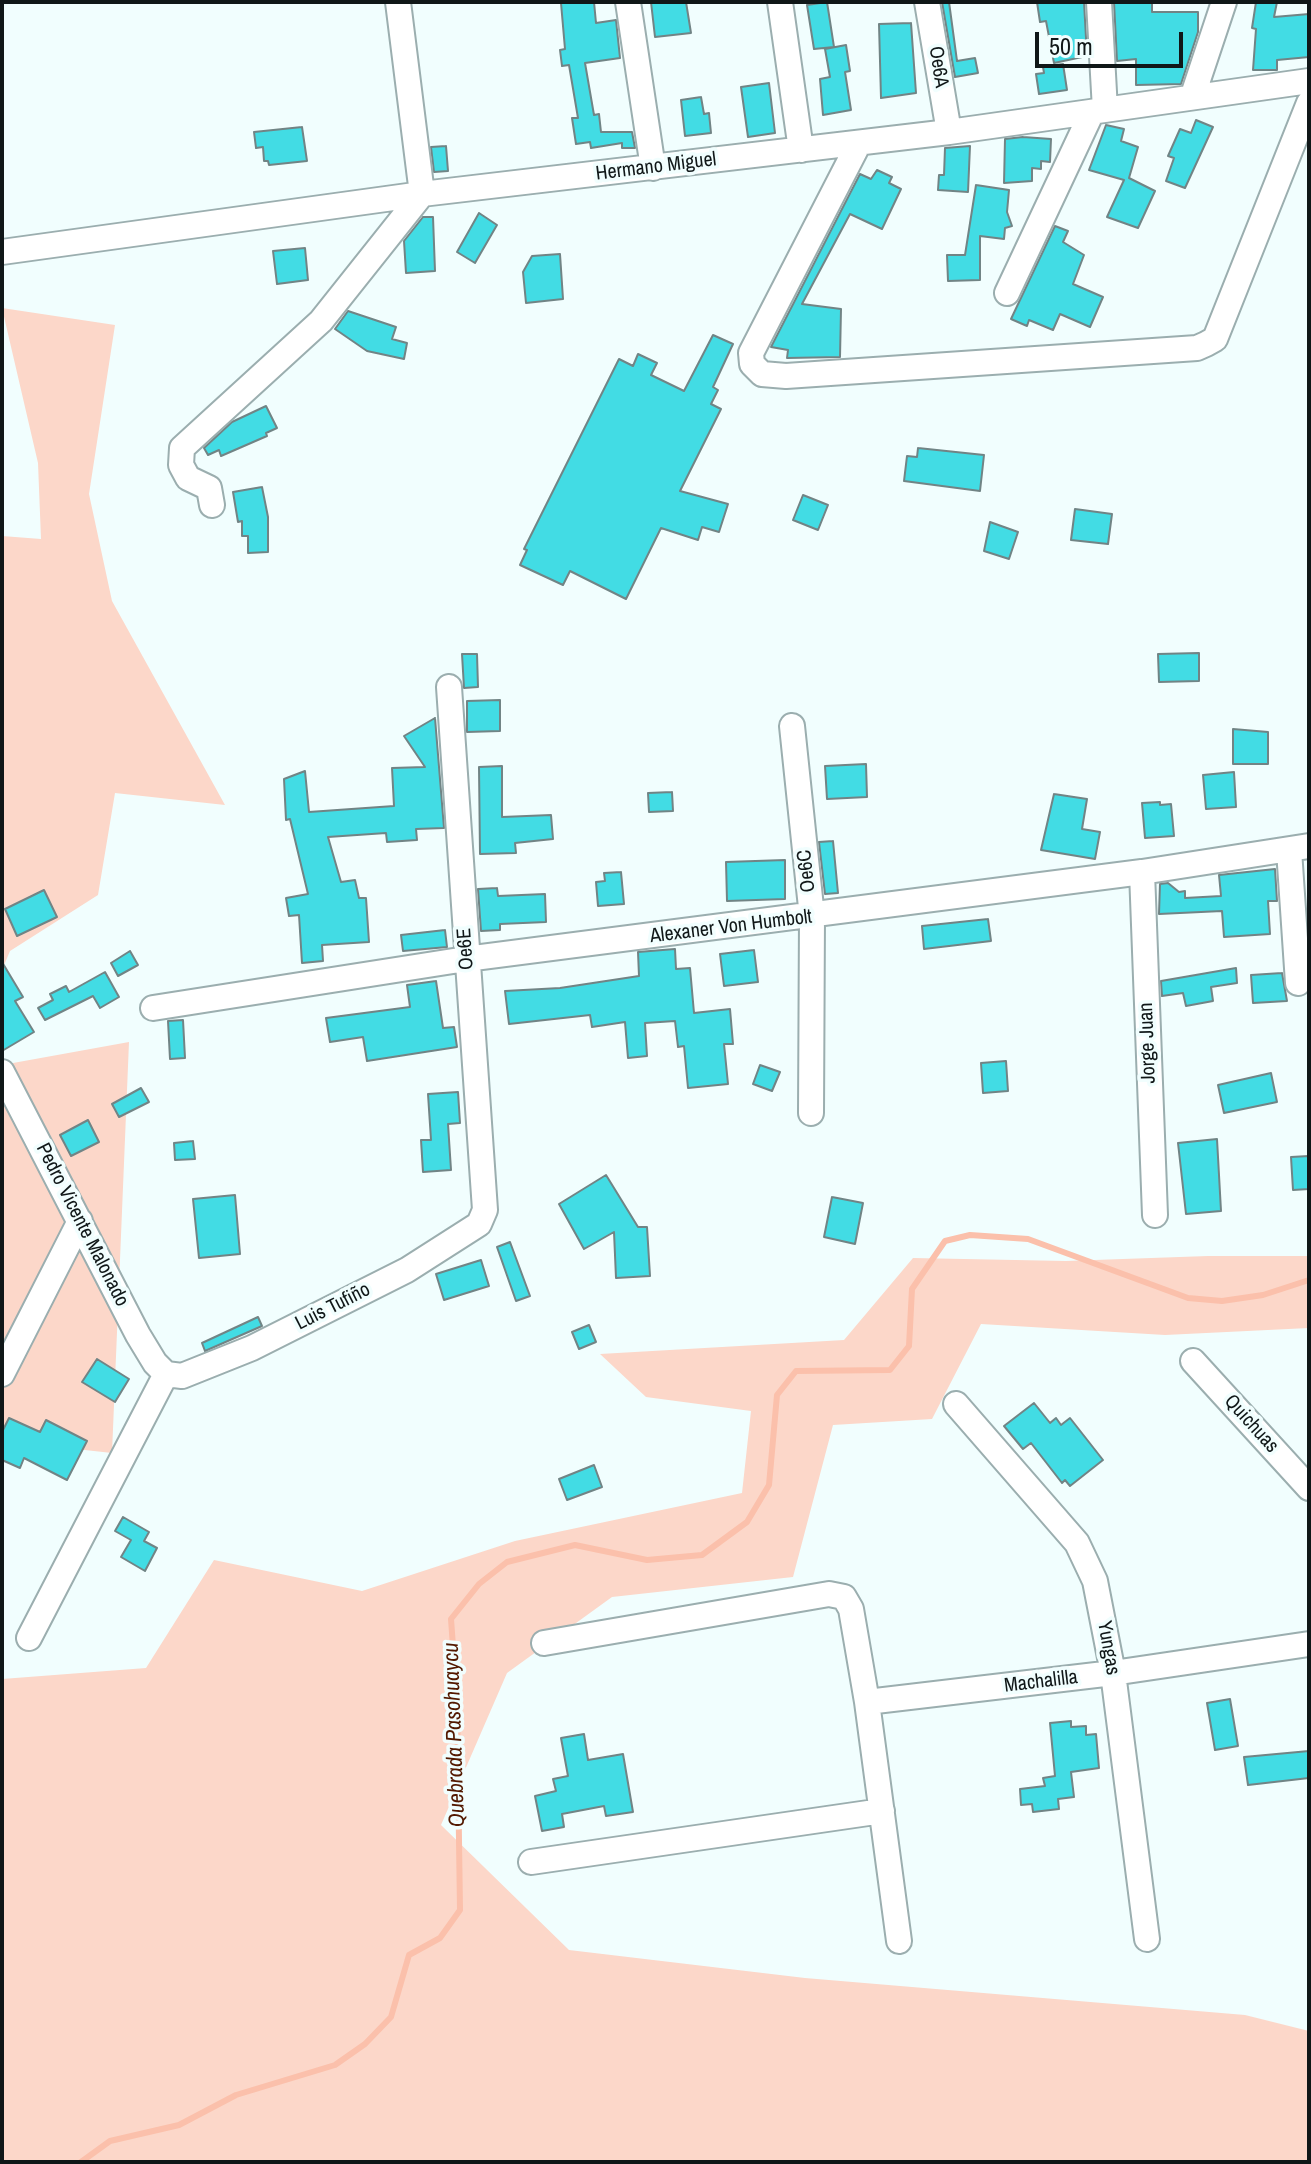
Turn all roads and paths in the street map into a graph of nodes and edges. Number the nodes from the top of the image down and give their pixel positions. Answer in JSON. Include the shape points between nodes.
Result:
{"nodes":[{"id":1,"x":398,"y":2,"type":"edge"},
{"id":2,"x":628,"y":2,"type":"edge"},
{"id":3,"x":780,"y":2,"type":"edge"},
{"id":4,"x":927,"y":2,"type":"edge"},
{"id":5,"x":1099,"y":2,"type":"edge"},
{"id":6,"x":1224,"y":2,"type":"edge"},
{"id":7,"x":1309,"y":81,"type":"edge"},
{"id":8,"x":1193,"y":95,"type":"junction"},
{"id":9,"x":1309,"y":103,"type":"edge"},
{"id":10,"x":1099,"y":111,"type":"junction"},
{"id":11,"x":949,"y":132,"type":"junction"},
{"id":12,"x":859,"y":143,"type":"junction"},
{"id":13,"x":801,"y":150,"type":"junction"},
{"id":14,"x":653,"y":168,"type":"junction"},
{"id":15,"x":422,"y":194,"type":"junction"},
{"id":16,"x":2,"y":252,"type":"edge"},
{"id":17,"x":1007,"y":293,"type":"dead end"},
{"id":18,"x":212,"y":505,"type":"dead end"},
{"id":19,"x":449,"y":687,"type":"dead end"},
{"id":20,"x":792,"y":726,"type":"dead end"},
{"id":21,"x":1299,"y":848,"type":"edge"},
{"id":22,"x":1142,"y":872,"type":"junction"},
{"id":23,"x":812,"y":917,"type":"junction"},
{"id":24,"x":466,"y":959,"type":"junction"},
{"id":25,"x":1298,"y":983,"type":"dead end"},
{"id":26,"x":153,"y":1008,"type":"dead end"},
{"id":27,"x":2,"y":1072,"type":"edge"},
{"id":28,"x":811,"y":1113,"type":"dead end"},
{"id":29,"x":485,"y":1210,"type":"joint"},
{"id":30,"x":1155,"y":1215,"type":"dead end"},
{"id":31,"x":80,"y":1221,"type":"junction"},
{"id":32,"x":1193,"y":1361,"type":"dead end"},
{"id":33,"x":2,"y":1374,"type":"edge"},
{"id":34,"x":166,"y":1374,"type":"junction"},
{"id":35,"x":956,"y":1404,"type":"dead end"},
{"id":36,"x":1309,"y":1488,"type":"edge"},
{"id":37,"x":29,"y":1638,"type":"dead end"},
{"id":38,"x":544,"y":1643,"type":"dead end"},
{"id":39,"x":1309,"y":1644,"type":"edge"},
{"id":40,"x":1113,"y":1673,"type":"junction"},
{"id":41,"x":867,"y":1702,"type":"junction"},
{"id":42,"x":882,"y":1811,"type":"junction"},
{"id":43,"x":531,"y":1862,"type":"dead end"},
{"id":44,"x":1147,"y":1939,"type":"dead end"},
{"id":45,"x":899,"y":1941,"type":"dead end"}],
"edges":[{"from":1,"to":15,"type":"street"},
{"from":2,"to":14,"type":"street"},
{"from":3,"to":13,"type":"street"},
{"from":4,"to":11,"type":"street","name":"Oe6A"},
{"from":5,"to":10,"type":"street"},
{"from":6,"to":8,"type":"street"},
{"from":7,"to":8,"type":"street","name":"Hermano Miguel"},
{"from":8,"to":10,"type":"street","name":"Hermano Miguel"},
{"from":9,"to":12,"type":"street","via":[[1215,339],[1206,344],[762,374],[752,364],[751,353]]},
{"from":10,"to":11,"type":"street","name":"Hermano Miguel"},
{"from":10,"to":17,"type":"street"},
{"from":11,"to":12,"type":"street","name":"Hermano Miguel"},
{"from":12,"to":13,"type":"street","name":"Hermano Miguel"},
{"from":13,"to":14,"type":"street","name":"Hermano Miguel"},
{"from":14,"to":15,"type":"street","name":"Hermano Miguel"},
{"from":15,"to":16,"type":"street","name":"Hermano Miguel"},
{"from":15,"to":18,"type":"street","via":[[321,321],[182,448],[181,465],[188,478],[209,488]]},
{"from":19,"to":24,"type":"street","name":"Oe6E"},
{"from":20,"to":23,"type":"street","name":"Oe6C"},
{"from":21,"to":22,"type":"street","name":"Alexaner Von Humbolt"},
{"from":21,"to":25,"type":"street"},
{"from":22,"to":23,"type":"street","name":"Alexaner Von Humbolt"},
{"from":22,"to":30,"type":"street","name":"Jorge Juan"},
{"from":23,"to":24,"type":"street","name":"Alexaner Von Humbolt"},
{"from":23,"to":28,"type":"street","name":"Oe6C"},
{"from":24,"to":26,"type":"street","name":"Alexaner Von Humbolt"},
{"from":24,"to":29,"type":"street","name":"Oe6E"},
{"from":27,"to":31,"type":"street","name":"Pedro Vicente Malonado"},
{"from":29,"to":34,"type":"street","name":"Luis Tufiño","via":[[479,1224],[393,1277],[252,1348],[182,1376]]},
{"from":31,"to":33,"type":"street"},
{"from":31,"to":34,"type":"street","name":"Pedro Vicente Malonado","via":[[138,1335]]},
{"from":32,"to":36,"type":"street","name":"Quichuas"},
{"from":34,"to":37,"type":"street"},
{"from":35,"to":40,"type":"street","name":"Yungas","via":[[1077,1543],[1095,1581]]},
{"from":38,"to":41,"type":"street","via":[[829,1594],[844,1597],[851,1609]]},
{"from":39,"to":40,"type":"street","name":"Machalilla"},
{"from":40,"to":41,"type":"street","name":"Machalilla"},
{"from":40,"to":44,"type":"street","name":"Yungas"},
{"from":41,"to":42,"type":"street"},
{"from":42,"to":43,"type":"street"},
{"from":42,"to":45,"type":"street"}]}
